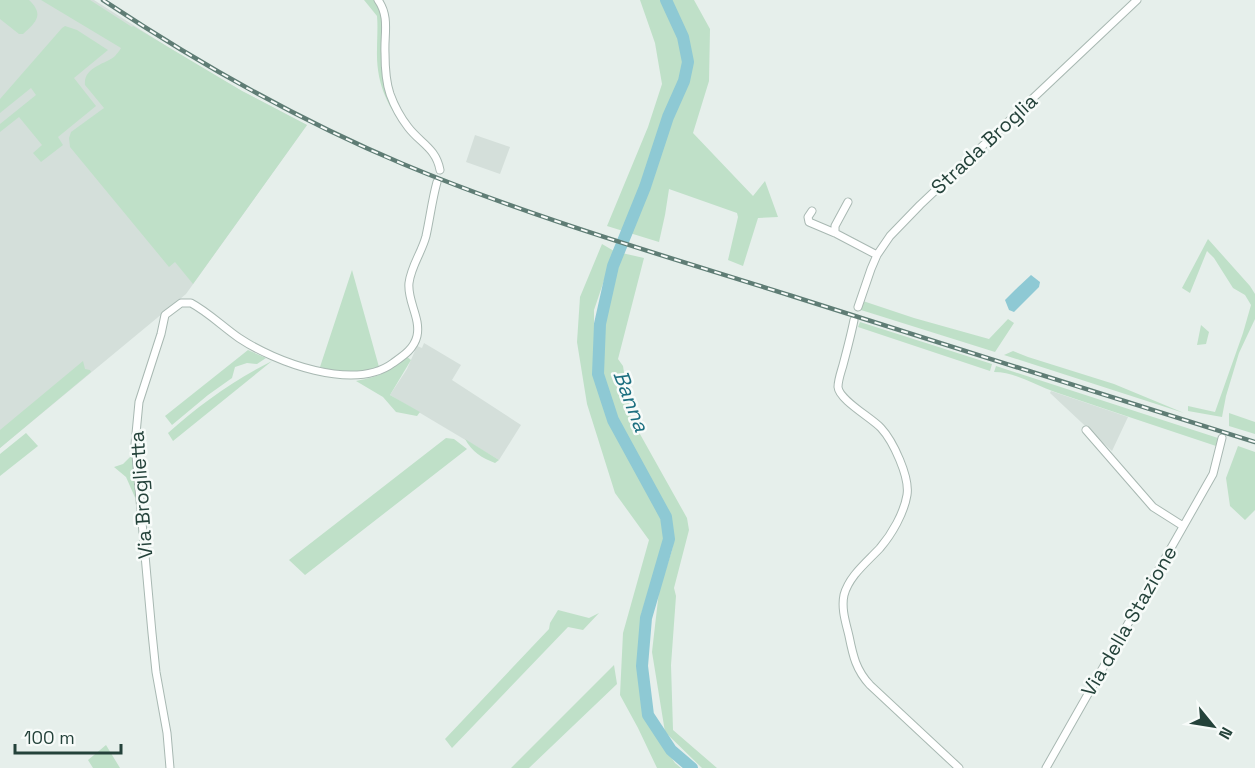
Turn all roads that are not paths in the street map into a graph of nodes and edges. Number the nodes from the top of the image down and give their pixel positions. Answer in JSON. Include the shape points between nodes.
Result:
{"nodes":[{"id":1,"x":378,"y":0,"type":"edge"},
{"id":2,"x":1137,"y":0,"type":"edge"},
{"id":3,"x":440,"y":170,"type":"dead end"},
{"id":4,"x":437,"y":182,"type":"dead end"},
{"id":5,"x":848,"y":202,"type":"dead end"},
{"id":6,"x":812,"y":212,"type":"dead end"},
{"id":7,"x":835,"y":233,"type":"junction"},
{"id":8,"x":877,"y":255,"type":"junction"},
{"id":9,"x":858,"y":307,"type":"dead end"},
{"id":10,"x":855,"y":320,"type":"dead end"},
{"id":11,"x":1086,"y":430,"type":"dead end"},
{"id":12,"x":1222,"y":438,"type":"dead end"},
{"id":13,"x":1183,"y":526,"type":"junction"},
{"id":14,"x":170,"y":768,"type":"edge"},
{"id":15,"x":959,"y":768,"type":"edge"},
{"id":16,"x":1046,"y":768,"type":"edge"}],
"edges":[{"from":1,"to":3,"type":"street","via":[[386,16],[385,61],[391,98],[408,127],[434,153]]},
{"from":2,"to":8,"type":"street","name":"Strada Broglia","via":[[920,205]]},
{"from":4,"to":14,"type":"street","name":"Via Broglietta","via":[[426,238],[409,284],[417,336],[409,351],[383,369],[362,375],[332,374],[276,358],[239,338],[191,303],[181,303],[165,315],[139,402],[135,451],[154,654]]},
{"from":5,"to":7,"type":"street"},
{"from":6,"to":7,"type":"street","via":[[809,222]]},
{"from":7,"to":8,"type":"street"},
{"from":8,"to":9,"type":"street","name":"Strada Broglia"},
{"from":10,"to":15,"type":"street","via":[[839,391],[886,434],[903,470],[907,493],[889,536],[846,590],[843,610],[855,662],[862,676]]},
{"from":11,"to":13,"type":"street","via":[[1153,507]]},
{"from":12,"to":13,"type":"street","name":"Via della Stazione","via":[[1213,474]]},
{"from":13,"to":16,"type":"street","name":"Via della Stazione"}]}
